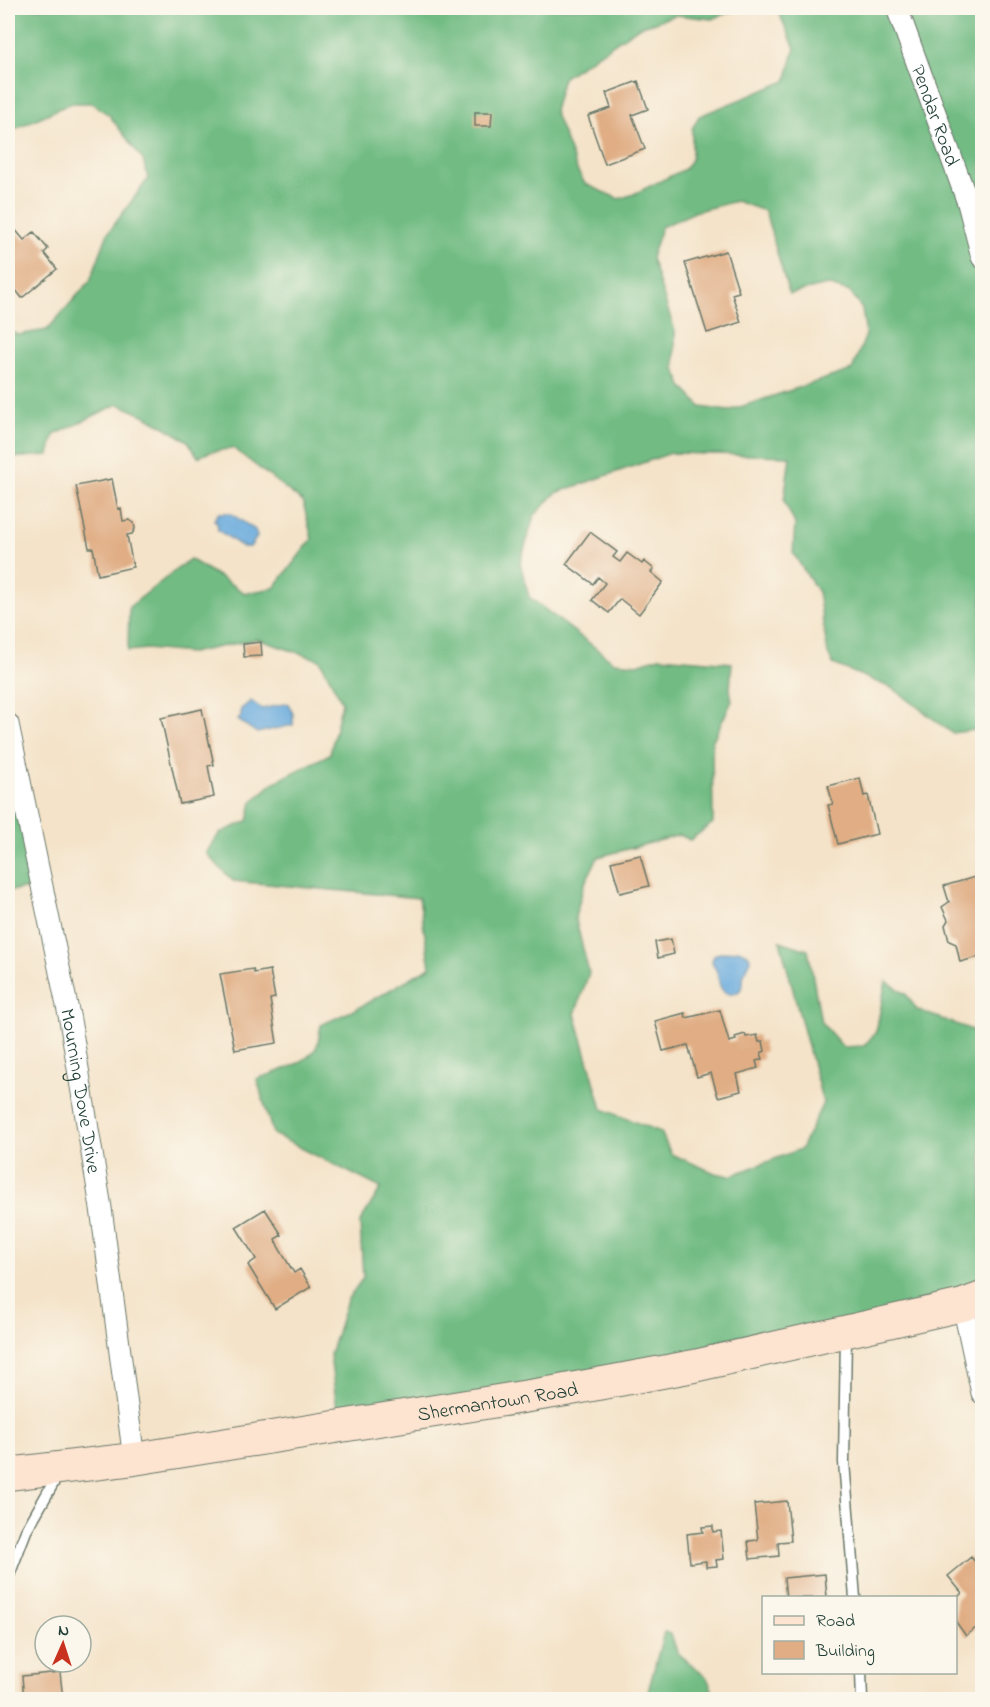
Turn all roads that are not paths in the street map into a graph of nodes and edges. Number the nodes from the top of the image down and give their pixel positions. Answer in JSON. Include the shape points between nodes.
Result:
{"nodes":[{"id":1,"x":897,"y":8,"type":"edge"},
{"id":2,"x":982,"y":257,"type":"edge"},
{"id":3,"x":8,"y":724,"type":"edge"},
{"id":4,"x":973,"y":1301,"type":"edge"},
{"id":5,"x":846,"y":1332,"type":"junction"},
{"id":6,"x":982,"y":1393,"type":"edge"},
{"id":7,"x":134,"y":1459,"type":"junction"},
{"id":8,"x":62,"y":1467,"type":"junction"},
{"id":9,"x":8,"y":1474,"type":"edge"},
{"id":10,"x":8,"y":1578,"type":"edge"},
{"id":11,"x":855,"y":1596,"type":"edge"},
{"id":12,"x":861,"y":1674,"type":"edge"},
{"id":13,"x":862,"y":1700,"type":"edge"}],
"edges":[{"from":1,"to":2,"type":"street","name":"Pendar Road","via":[[968,202]]},
{"from":3,"to":7,"type":"street","name":"Mourning Dove Drive","via":[[70,1020],[101,1208]]},
{"from":4,"to":5,"type":"street","name":"Shermantown Road"},
{"from":4,"to":6,"type":"street"},
{"from":5,"to":7,"type":"street","name":"Shermantown Road","via":[[561,1391]]},
{"from":5,"to":11,"type":"lane","via":[[844,1462]]},
{"from":7,"to":8,"type":"street","name":"Shermantown Road"},
{"from":8,"to":9,"type":"street","name":"Shermantown Road"},
{"from":8,"to":10,"type":"lane","via":[[26,1531]]},
{"from":12,"to":13,"type":"lane"}]}
